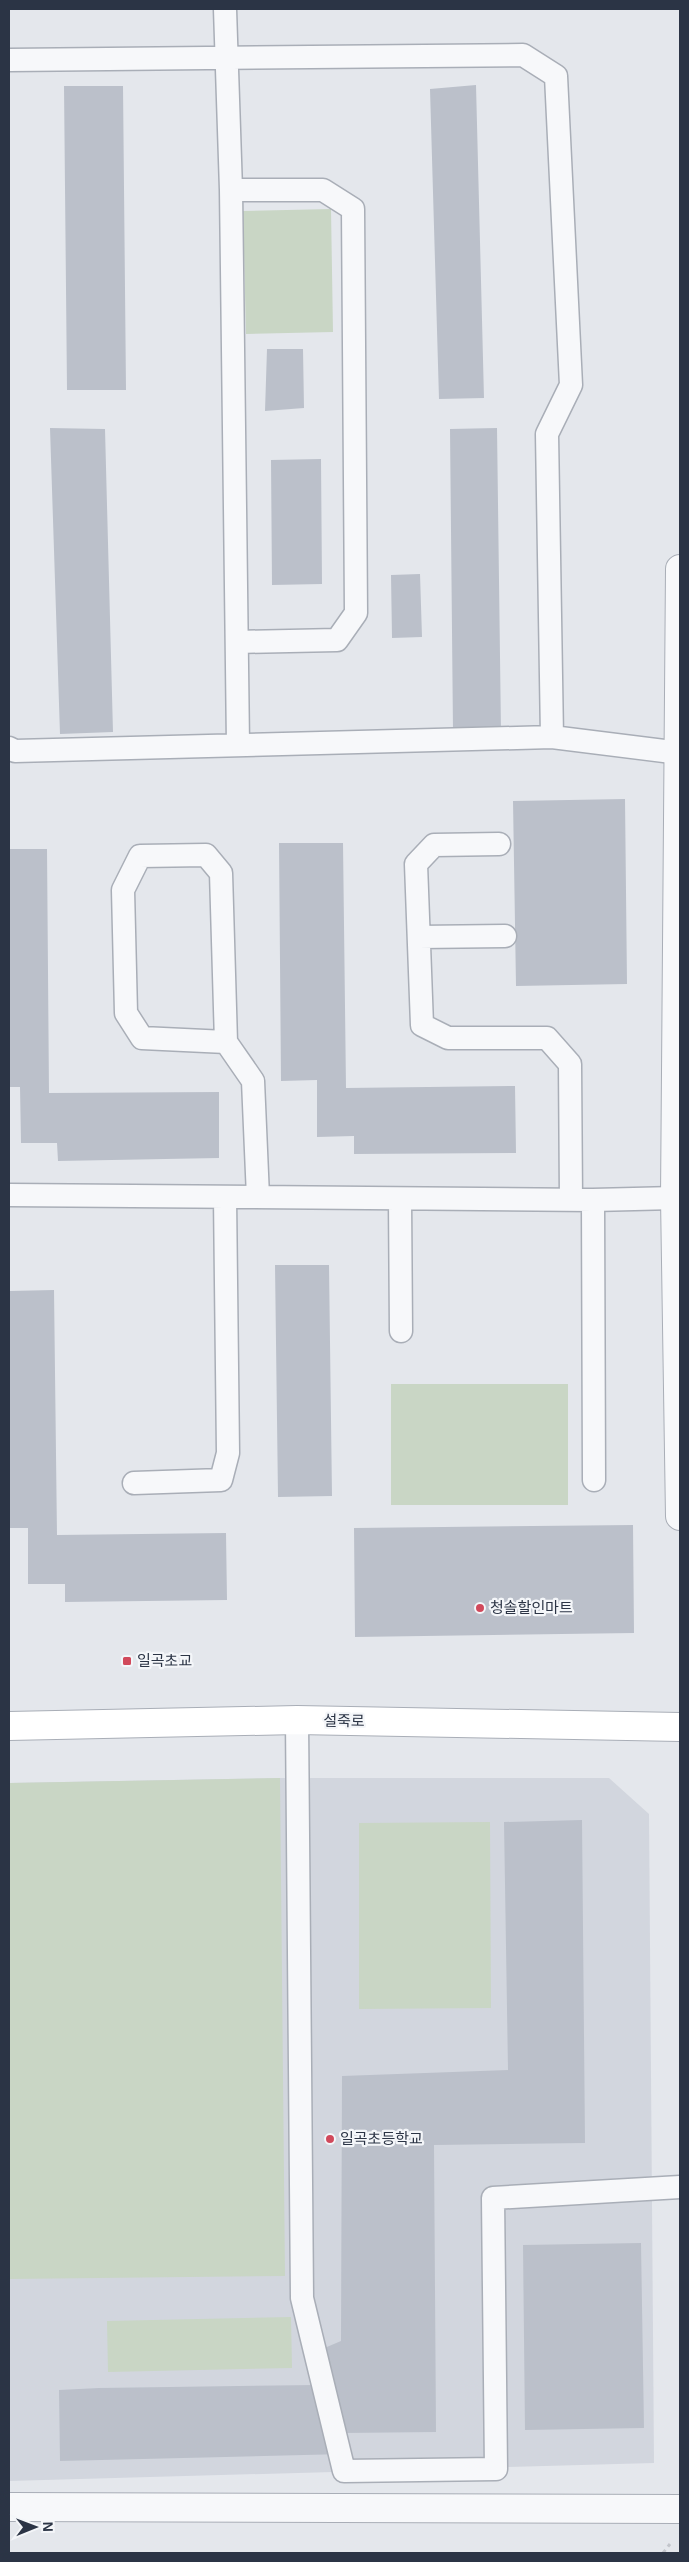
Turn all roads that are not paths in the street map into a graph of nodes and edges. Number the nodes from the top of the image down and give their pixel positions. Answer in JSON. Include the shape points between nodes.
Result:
{"nodes":[{"id":1,"x":225,"y":9,"type":"edge"},
{"id":2,"x":227,"y":58,"type":"junction"},
{"id":3,"x":9,"y":60,"type":"edge"},
{"id":4,"x":231,"y":190,"type":"junction"},
{"id":5,"x":680,"y":569,"type":"edge"},
{"id":6,"x":237,"y":642,"type":"junction"},
{"id":7,"x":552,"y":737,"type":"junction"},
{"id":8,"x":238,"y":745,"type":"junction"},
{"id":9,"x":9,"y":748,"type":"edge"},
{"id":10,"x":680,"y":752,"type":"edge"},
{"id":11,"x":499,"y":844,"type":"dead end"},
{"id":12,"x":505,"y":936,"type":"dead end"},
{"id":13,"x":419,"y":937,"type":"junction"},
{"id":14,"x":226,"y":1042,"type":"junction"},
{"id":15,"x":9,"y":1195,"type":"edge"},
{"id":16,"x":225,"y":1197,"type":"junction"},
{"id":17,"x":258,"y":1198,"type":"junction"},
{"id":18,"x":676,"y":1198,"type":"junction"},
{"id":19,"x":400,"y":1199,"type":"junction"},
{"id":20,"x":571,"y":1200,"type":"junction"},
{"id":21,"x":594,"y":1200,"type":"junction"},
{"id":22,"x":401,"y":1331,"type":"dead end"},
{"id":23,"x":594,"y":1480,"type":"dead end"},
{"id":24,"x":134,"y":1483,"type":"dead end"},
{"id":25,"x":680,"y":1516,"type":"edge"},
{"id":26,"x":297,"y":1720,"type":"junction"},
{"id":27,"x":9,"y":1726,"type":"edge"},
{"id":28,"x":680,"y":1727,"type":"edge"},
{"id":29,"x":680,"y":2188,"type":"edge"},
{"id":30,"x":302,"y":2298,"type":"junction"},
{"id":31,"x":325,"y":2346,"type":"dead end"},
{"id":32,"x":9,"y":2507,"type":"edge"},
{"id":33,"x":680,"y":2509,"type":"edge"}],
"edges":[{"from":1,"to":2,"type":"lane"},
{"from":2,"to":3,"type":"lane"},
{"from":2,"to":4,"type":"lane"},
{"from":2,"to":7,"type":"lane","via":[[523,55],[556,76],[571,385],[547,434]]},
{"from":4,"to":6,"type":"lane"},
{"from":4,"to":6,"type":"lane","via":[[322,190],[353,209],[356,613],[337,640]]},
{"from":5,"to":10,"type":"street"},
{"from":6,"to":8,"type":"lane"},
{"from":7,"to":8,"type":"lane"},
{"from":7,"to":10,"type":"lane"},
{"from":8,"to":9,"type":"lane","via":[[15,751]]},
{"from":10,"to":18,"type":"street"},
{"from":11,"to":13,"type":"lane","via":[[434,845],[416,864]]},
{"from":12,"to":13,"type":"lane"},
{"from":13,"to":20,"type":"lane","via":[[422,1025],[448,1038],[547,1038],[570,1064]]},
{"from":14,"to":14,"type":"lane","via":[[142,1038],[126,1012],[124,890],[140,856],[206,855],[221,873]]},
{"from":14,"to":17,"type":"lane","via":[[253,1081]]},
{"from":15,"to":16,"type":"lane"},
{"from":16,"to":17,"type":"lane"},
{"from":16,"to":24,"type":"lane","via":[[228,1453],[221,1480]]},
{"from":17,"to":19,"type":"lane"},
{"from":18,"to":21,"type":"lane"},
{"from":18,"to":25,"type":"street"},
{"from":19,"to":20,"type":"lane"},
{"from":19,"to":22,"type":"lane"},
{"from":20,"to":21,"type":"lane"},
{"from":21,"to":23,"type":"lane"},
{"from":26,"to":27,"type":"main road","name":"설죽로"},
{"from":26,"to":28,"type":"main road","name":"설죽로"},
{"from":26,"to":30,"type":"lane"},
{"from":29,"to":30,"type":"lane","via":[[493,2198],[496,2469],[344,2471]]},
{"from":30,"to":31,"type":"lane"},
{"from":32,"to":33,"type":"street"}]}
